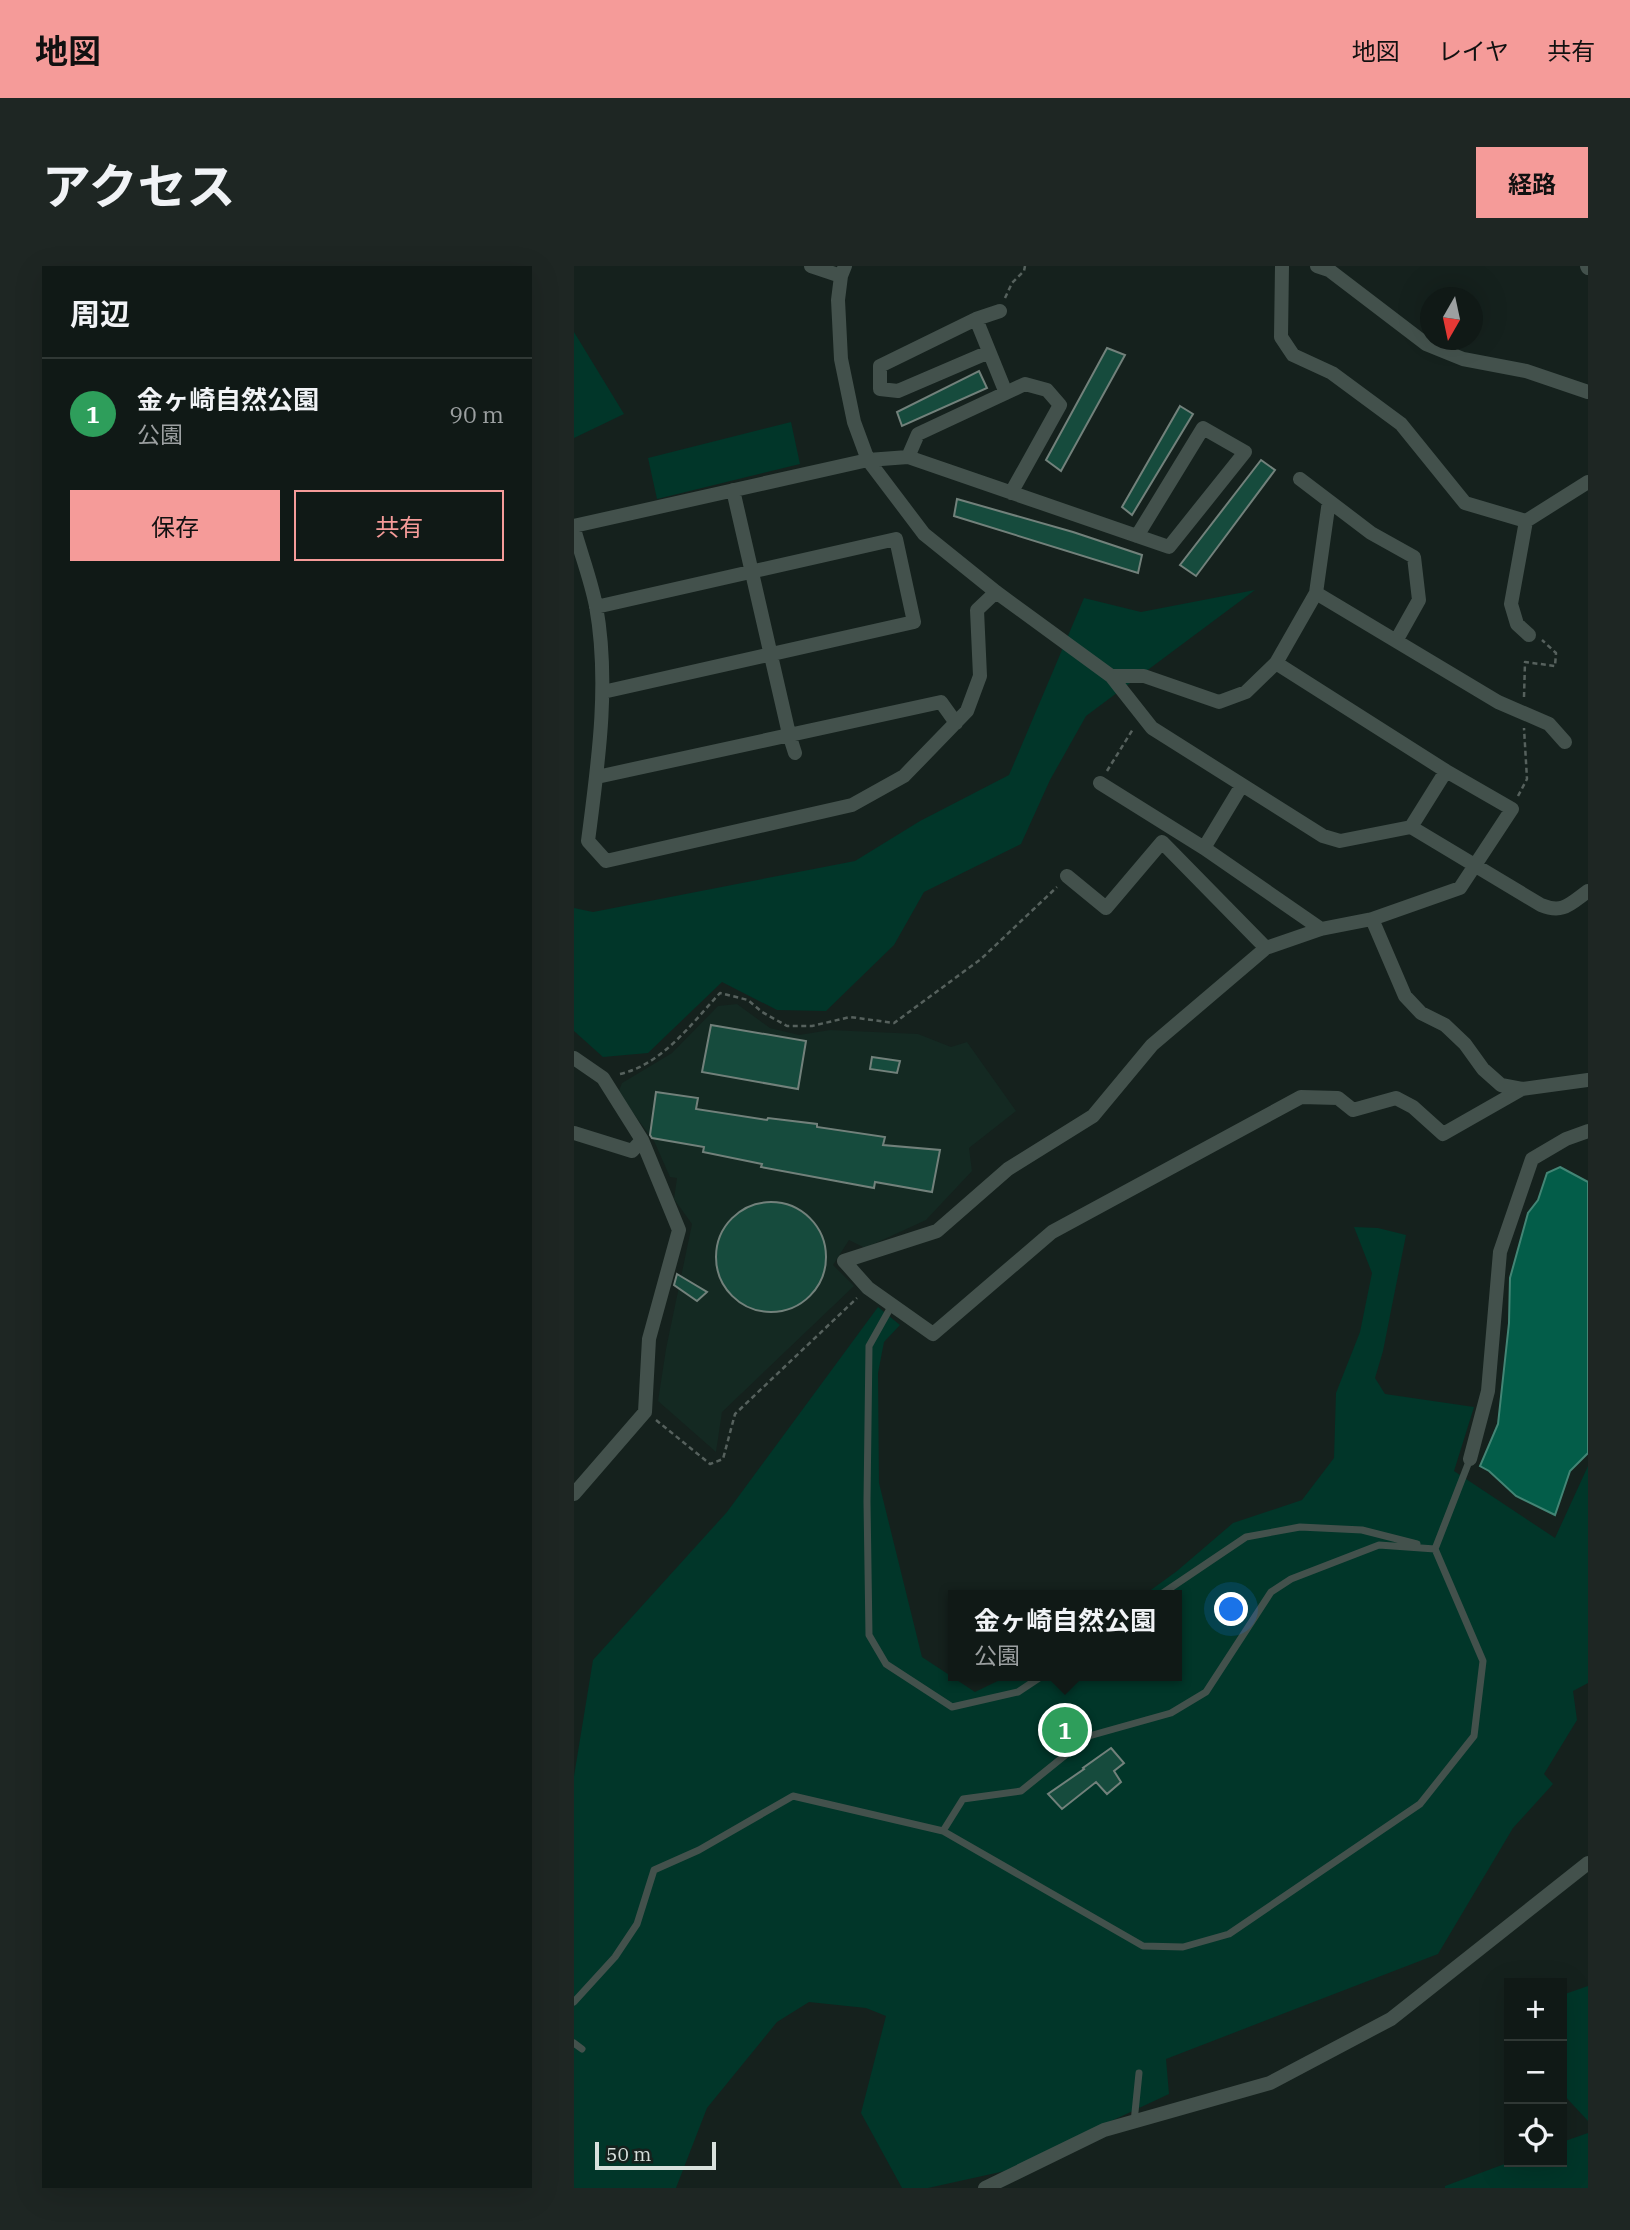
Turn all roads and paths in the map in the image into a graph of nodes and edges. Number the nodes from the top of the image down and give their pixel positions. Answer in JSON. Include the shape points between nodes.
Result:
{"nodes":[{"id":1,"x":811,"y":266,"type":"edge"},
{"id":2,"x":1025,"y":266,"type":"edge"},
{"id":3,"x":1282,"y":266,"type":"edge"},
{"id":4,"x":1317,"y":266,"type":"edge"},
{"id":5,"x":843,"y":271,"type":"edge"},
{"id":6,"x":1000,"y":311,"type":"joint"},
{"id":7,"x":975,"y":319,"type":"junction"},
{"id":8,"x":989,"y":352,"type":"junction"},
{"id":9,"x":1588,"y":392,"type":"edge"},
{"id":10,"x":1006,"y":393,"type":"junction"},
{"id":11,"x":908,"y":457,"type":"junction"},
{"id":12,"x":868,"y":460,"type":"junction"},
{"id":13,"x":1300,"y":479,"type":"dead end"},
{"id":14,"x":1588,"y":482,"type":"edge"},
{"id":15,"x":733,"y":490,"type":"junction"},
{"id":16,"x":1011,"y":493,"type":"junction"},
{"id":17,"x":1329,"y":500,"type":"junction"},
{"id":18,"x":1526,"y":521,"type":"junction"},
{"id":19,"x":574,"y":527,"type":"edge"},
{"id":20,"x":1137,"y":536,"type":"junction"},
{"id":21,"x":751,"y":571,"type":"junction"},
{"id":22,"x":996,"y":592,"type":"junction"},
{"id":23,"x":1315,"y":593,"type":"junction"},
{"id":24,"x":596,"y":607,"type":"junction"},
{"id":25,"x":1529,"y":635,"type":"joint"},
{"id":26,"x":1396,"y":641,"type":"junction"},
{"id":27,"x":772,"y":655,"type":"junction"},
{"id":28,"x":1276,"y":663,"type":"junction"},
{"id":29,"x":1111,"y":676,"type":"junction"},
{"id":30,"x":603,"y":691,"type":"junction"},
{"id":31,"x":1524,"y":712,"type":"junction"},
{"id":32,"x":1141,"y":715,"type":"junction"},
{"id":33,"x":956,"y":723,"type":"junction"},
{"id":34,"x":789,"y":734,"type":"junction"},
{"id":35,"x":1565,"y":742,"type":"dead end"},
{"id":36,"x":795,"y":753,"type":"dead end"},
{"id":37,"x":1446,"y":771,"type":"junction"},
{"id":38,"x":597,"y":777,"type":"junction"},
{"id":39,"x":1100,"y":783,"type":"joint"},
{"id":40,"x":1242,"y":785,"type":"junction"},
{"id":41,"x":1512,"y":809,"type":"junction"},
{"id":42,"x":1411,"y":827,"type":"junction"},
{"id":43,"x":1204,"y":848,"type":"junction"},
{"id":44,"x":1067,"y":876,"type":"joint"},
{"id":45,"x":1588,"y":891,"type":"edge"},
{"id":46,"x":1372,"y":919,"type":"junction"},
{"id":47,"x":1321,"y":929,"type":"junction"},
{"id":48,"x":1266,"y":948,"type":"junction"},
{"id":49,"x":574,"y":1058,"type":"edge"},
{"id":50,"x":603,"y":1078,"type":"junction"},
{"id":51,"x":1588,"y":1080,"type":"edge"},
{"id":52,"x":1522,"y":1089,"type":"junction"},
{"id":53,"x":1588,"y":1131,"type":"edge"},
{"id":54,"x":574,"y":1133,"type":"edge"},
{"id":55,"x":642,"y":1139,"type":"junction"},
{"id":56,"x":868,"y":1287,"type":"junction"},
{"id":57,"x":892,"y":1305,"type":"junction"},
{"id":58,"x":645,"y":1412,"type":"junction"},
{"id":59,"x":1470,"y":1459,"type":"joint"},
{"id":60,"x":574,"y":1494,"type":"edge"},
{"id":61,"x":1435,"y":1549,"type":"junction"},
{"id":62,"x":1167,"y":1590,"type":"edge"},
{"id":63,"x":1034,"y":1681,"type":"edge"},
{"id":64,"x":943,"y":1831,"type":"junction"},
{"id":65,"x":1588,"y":1863,"type":"edge"},
{"id":66,"x":574,"y":2001,"type":"edge"},
{"id":67,"x":574,"y":2043,"type":"edge"},
{"id":68,"x":582,"y":2049,"type":"dead end"},
{"id":69,"x":1139,"y":2073,"type":"dead end"},
{"id":70,"x":1134,"y":2122,"type":"junction"},
{"id":71,"x":985,"y":2188,"type":"edge"}],
"edges":[{"from":1,"to":5,"type":"street"},
{"from":2,"to":6,"type":"path"},
{"from":3,"to":18,"type":"street","via":[[1281,337],[1293,355],[1332,373],[1401,424],[1465,503]]},
{"from":4,"to":9,"type":"street","via":[[1329,270],[1426,344],[1463,359],[1526,371]]},
{"from":5,"to":12,"type":"street","via":[[838,300],[841,359],[854,422]]},
{"from":6,"to":7,"type":"street"},
{"from":7,"to":8,"type":"street"},
{"from":7,"to":8,"type":"street","via":[[880,366],[880,388],[898,391]]},
{"from":8,"to":10,"type":"street"},
{"from":10,"to":11,"type":"street","via":[[918,434]]},
{"from":10,"to":16,"type":"street","via":[[1025,384],[1047,390],[1060,405]]},
{"from":11,"to":12,"type":"street"},
{"from":11,"to":16,"type":"street"},
{"from":12,"to":15,"type":"street"},
{"from":12,"to":22,"type":"street","via":[[924,534]]},
{"from":13,"to":17,"type":"street"},
{"from":14,"to":18,"type":"street"},
{"from":15,"to":19,"type":"street"},
{"from":15,"to":21,"type":"street"},
{"from":16,"to":20,"type":"street"},
{"from":17,"to":23,"type":"street"},
{"from":17,"to":26,"type":"street","via":[[1371,533],[1414,558],[1419,600]]},
{"from":18,"to":25,"type":"street","via":[[1511,604],[1517,625]]},
{"from":19,"to":24,"type":"street"},
{"from":20,"to":20,"type":"street","via":[[1169,547],[1245,452],[1203,428]]},
{"from":21,"to":24,"type":"street"},
{"from":21,"to":27,"type":"street"},
{"from":21,"to":27,"type":"street","via":[[896,539],[914,622]]},
{"from":22,"to":29,"type":"street"},
{"from":22,"to":33,"type":"street","via":[[977,610],[980,676],[967,711]]},
{"from":23,"to":26,"type":"street"},
{"from":23,"to":28,"type":"street"},
{"from":24,"to":30,"type":"street"},
{"from":25,"to":31,"type":"path","via":[[1556,653],[1555,666],[1525,662]]},
{"from":26,"to":31,"type":"street","via":[[1498,702]]},
{"from":27,"to":30,"type":"street"},
{"from":27,"to":34,"type":"street"},
{"from":28,"to":29,"type":"street","via":[[1246,692],[1219,702],[1144,676]]},
{"from":28,"to":37,"type":"street"},
{"from":29,"to":32,"type":"street"},
{"from":30,"to":38,"type":"street"},
{"from":31,"to":35,"type":"street","via":[[1549,724]]},
{"from":31,"to":41,"type":"path","via":[[1527,779]]},
{"from":32,"to":39,"type":"path"},
{"from":32,"to":40,"type":"street"},
{"from":33,"to":34,"type":"street","via":[[941,702]]},
{"from":33,"to":38,"type":"street","via":[[904,776],[852,805],[606,861],[587,841]]},
{"from":34,"to":36,"type":"street"},
{"from":34,"to":38,"type":"street"},
{"from":37,"to":41,"type":"street"},
{"from":37,"to":42,"type":"street"},
{"from":39,"to":43,"type":"street"},
{"from":40,"to":42,"type":"street","via":[[1323,836],[1339,841]]},
{"from":40,"to":43,"type":"street"},
{"from":41,"to":46,"type":"street","via":[[1460,888]]},
{"from":42,"to":45,"type":"street","via":[[1554,910]]},
{"from":43,"to":47,"type":"street"},
{"from":44,"to":48,"type":"street","via":[[1106,908],[1162,842]]},
{"from":44,"to":50,"type":"path","via":[[981,960],[894,1023],[849,1017],[787,1026],[748,1000],[720,993],[666,1051],[638,1070]]},
{"from":46,"to":47,"type":"street"},
{"from":46,"to":52,"type":"street","via":[[1405,996],[1421,1013],[1445,1025],[1501,1085]]},
{"from":47,"to":48,"type":"street"},
{"from":48,"to":56,"type":"street","via":[[1152,1045],[1093,1115],[1008,1169],[937,1231],[844,1261]]},
{"from":49,"to":50,"type":"street"},
{"from":50,"to":55,"type":"street"},
{"from":51,"to":52,"type":"street"},
{"from":52,"to":57,"type":"street","via":[[1443,1134],[1396,1098],[1353,1110],[1338,1098],[1301,1097],[1052,1232],[933,1334]]},
{"from":53,"to":59,"type":"street","via":[[1532,1159],[1500,1252],[1488,1391]]},
{"from":54,"to":55,"type":"street","via":[[632,1151]]},
{"from":55,"to":58,"type":"street","via":[[679,1230],[649,1339]]},
{"from":56,"to":57,"type":"street"},
{"from":56,"to":58,"type":"path","via":[[735,1414],[723,1459],[709,1464]]},
{"from":57,"to":63,"type":"lane","via":[[869,1346],[869,1635],[886,1664],[952,1707],[1018,1692]]},
{"from":58,"to":60,"type":"street"},
{"from":59,"to":61,"type":"lane"},
{"from":61,"to":62,"type":"lane","via":[[1362,1530],[1300,1527],[1246,1537]]},
{"from":61,"to":64,"type":"lane","via":[[1379,1545],[1291,1579],[1271,1592],[1206,1692],[1171,1713],[1089,1736],[1021,1791],[963,1799]]},
{"from":61,"to":64,"type":"lane","via":[[1483,1661],[1474,1736],[1420,1804],[1229,1934],[1183,1947],[1143,1946]]},
{"from":64,"to":66,"type":"lane","via":[[793,1796],[654,1870],[637,1924],[615,1957]]},
{"from":65,"to":70,"type":"street","via":[[1391,2019],[1270,2083]]},
{"from":67,"to":68,"type":"lane"},
{"from":69,"to":70,"type":"lane"},
{"from":70,"to":71,"type":"street","via":[[1104,2130]]}]}
